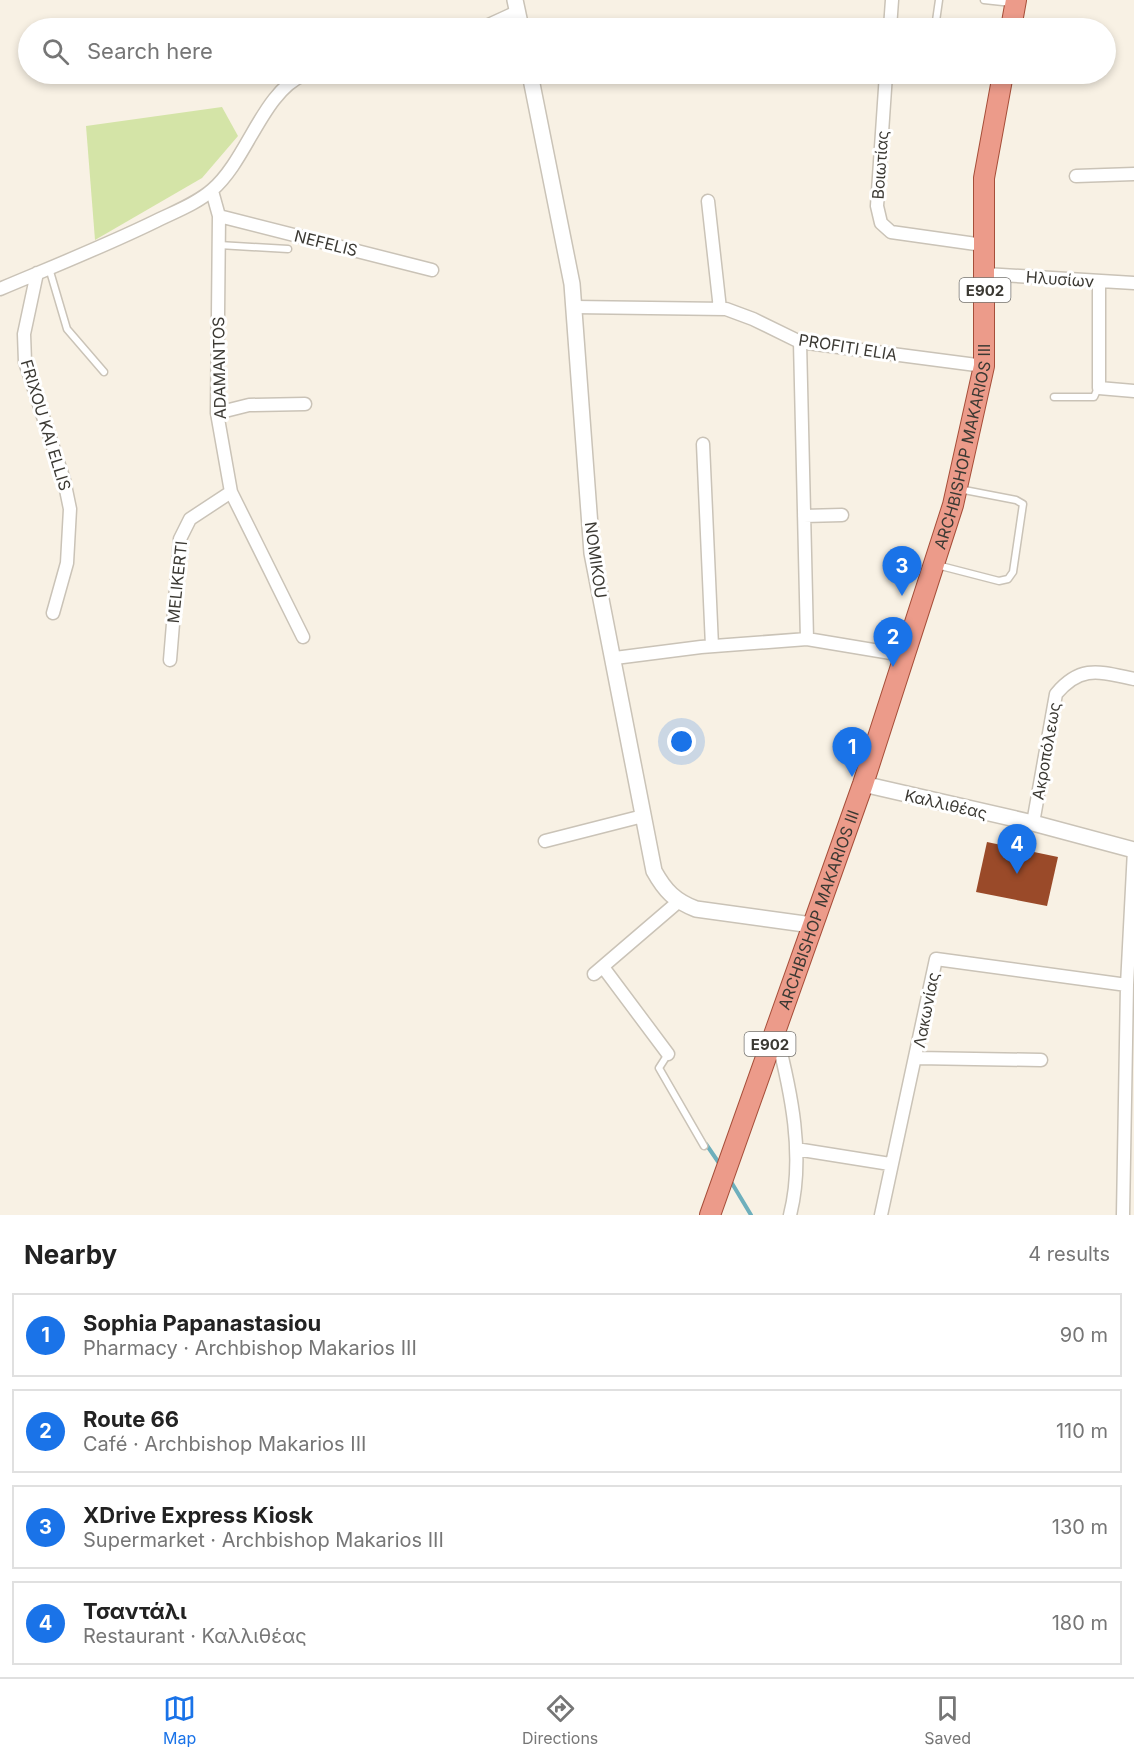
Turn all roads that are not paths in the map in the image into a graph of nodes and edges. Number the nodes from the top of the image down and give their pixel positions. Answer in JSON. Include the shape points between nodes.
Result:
{"nodes":[{"id":1,"x":892,"y":0,"type":"edge"},
{"id":2,"x":939,"y":0,"type":"edge"},
{"id":3,"x":984,"y":0,"type":"edge"},
{"id":4,"x":1016,"y":2,"type":"edge"},
{"id":5,"x":516,"y":6,"type":"edge"},
{"id":6,"x":497,"y":18,"type":"edge"},
{"id":7,"x":891,"y":18,"type":"edge"},
{"id":8,"x":936,"y":18,"type":"edge"},
{"id":9,"x":1013,"y":18,"type":"edge"},
{"id":10,"x":288,"y":84,"type":"edge"},
{"id":11,"x":532,"y":84,"type":"edge"},
{"id":12,"x":885,"y":84,"type":"edge"},
{"id":13,"x":1001,"y":84,"type":"edge"},
{"id":14,"x":1134,"y":174,"type":"edge"},
{"id":15,"x":1076,"y":176,"type":"dead end"},
{"id":16,"x":212,"y":191,"type":"junction"},
{"id":17,"x":708,"y":201,"type":"dead end"},
{"id":18,"x":219,"y":216,"type":"junction"},
{"id":19,"x":219,"y":244,"type":"junction"},
{"id":20,"x":983,"y":245,"type":"junction"},
{"id":21,"x":288,"y":249,"type":"dead end"},
{"id":22,"x":49,"y":268,"type":"junction"},
{"id":23,"x":432,"y":270,"type":"dead end"},
{"id":24,"x":37,"y":273,"type":"junction"},
{"id":25,"x":985,"y":274,"type":"junction"},
{"id":26,"x":1099,"y":282,"type":"junction"},
{"id":27,"x":1134,"y":283,"type":"edge"},
{"id":28,"x":0,"y":289,"type":"edge"},
{"id":29,"x":574,"y":307,"type":"junction"},
{"id":30,"x":720,"y":309,"type":"junction"},
{"id":31,"x":800,"y":342,"type":"junction"},
{"id":32,"x":984,"y":366,"type":"junction"},
{"id":33,"x":104,"y":372,"type":"dead end"},
{"id":34,"x":1099,"y":388,"type":"junction"},
{"id":35,"x":1134,"y":391,"type":"edge"},
{"id":36,"x":1054,"y":397,"type":"dead end"},
{"id":37,"x":305,"y":404,"type":"dead end"},
{"id":38,"x":217,"y":413,"type":"junction"},
{"id":39,"x":703,"y":444,"type":"dead end"},
{"id":40,"x":957,"y":489,"type":"junction"},
{"id":41,"x":231,"y":492,"type":"junction"},
{"id":42,"x":842,"y":515,"type":"dead end"},
{"id":43,"x":804,"y":516,"type":"junction"},
{"id":44,"x":933,"y":564,"type":"junction"},
{"id":45,"x":53,"y":613,"type":"dead end"},
{"id":46,"x":303,"y":637,"type":"dead end"},
{"id":47,"x":807,"y":639,"type":"junction"},
{"id":48,"x":712,"y":646,"type":"junction"},
{"id":49,"x":903,"y":655,"type":"junction"},
{"id":50,"x":615,"y":658,"type":"junction"},
{"id":51,"x":170,"y":660,"type":"dead end"},
{"id":52,"x":1134,"y":679,"type":"edge"},
{"id":53,"x":863,"y":784,"type":"junction"},
{"id":54,"x":643,"y":816,"type":"junction"},
{"id":55,"x":1033,"y":823,"type":"junction"},
{"id":56,"x":545,"y":841,"type":"dead end"},
{"id":57,"x":1134,"y":850,"type":"edge"},
{"id":58,"x":678,"y":902,"type":"junction"},
{"id":59,"x":812,"y":925,"type":"junction"},
{"id":60,"x":1127,"y":985,"type":"junction"},
{"id":61,"x":776,"y":1029,"type":"junction"},
{"id":62,"x":668,"y":1054,"type":"joint"},
{"id":63,"x":917,"y":1058,"type":"junction"},
{"id":64,"x":1041,"y":1060,"type":"dead end"},
{"id":65,"x":1129,"y":1116,"type":"edge"},
{"id":66,"x":704,"y":1146,"type":"dead end"},
{"id":67,"x":796,"y":1149,"type":"junction"},
{"id":68,"x":890,"y":1164,"type":"junction"},
{"id":69,"x":710,"y":1215,"type":"edge"},
{"id":70,"x":790,"y":1215,"type":"edge"},
{"id":71,"x":881,"y":1215,"type":"edge"},
{"id":72,"x":1123,"y":1215,"type":"edge"}],
"edges":[{"from":1,"to":7,"type":"street"},
{"from":2,"to":8,"type":"lane"},
{"from":3,"to":4,"type":"lane"},
{"from":4,"to":9,"type":"main road"},
{"from":5,"to":6,"type":"street"},
{"from":10,"to":16,"type":"street","via":[[277,95],[237,162]]},
{"from":11,"to":29,"type":"street","name":"NOMIKOU"},
{"from":12,"to":20,"type":"street","name":"Βοιωτίας","via":[[877,206],[880,223],[891,232]]},
{"from":13,"to":20,"type":"main road","name":"ARCHBISHOP MAKARIOS III","number":"E902","via":[[984,178]]},
{"from":14,"to":15,"type":"street"},
{"from":16,"to":18,"type":"street","name":"ADAMANTOS"},
{"from":16,"to":22,"type":"street","via":[[130,234]]},
{"from":17,"to":30,"type":"street"},
{"from":18,"to":19,"type":"street","name":"ADAMANTOS"},
{"from":18,"to":23,"type":"street","name":"NEFELIS"},
{"from":19,"to":21,"type":"lane"},
{"from":19,"to":38,"type":"street","name":"ADAMANTOS"},
{"from":20,"to":25,"type":"main road","name":"ARCHBISHOP MAKARIOS III","number":"E902"},
{"from":22,"to":24,"type":"street"},
{"from":22,"to":33,"type":"lane","via":[[67,329]]},
{"from":24,"to":28,"type":"street"},
{"from":24,"to":45,"type":"street","name":"FRIXOU KAI ELLIS","via":[[24,334],[25,362],[70,509],[67,563]]},
{"from":25,"to":26,"type":"street","name":"Ηλυσίων"},
{"from":25,"to":32,"type":"main road","name":"ARCHBISHOP MAKARIOS III","number":"E902"},
{"from":26,"to":27,"type":"street","name":"Ηλυσίων"},
{"from":26,"to":34,"type":"street"},
{"from":29,"to":30,"type":"street","name":"PROFITI ELIA"},
{"from":29,"to":50,"type":"street","name":"NOMIKOU","via":[[592,553]]},
{"from":30,"to":31,"type":"street","name":"PROFITI ELIA","via":[[753,319]]},
{"from":31,"to":32,"type":"street","name":"PROFITI ELIA"},
{"from":31,"to":43,"type":"street"},
{"from":32,"to":40,"type":"main road","name":"ARCHBISHOP MAKARIOS III","number":"E902"},
{"from":34,"to":35,"type":"street"},
{"from":34,"to":36,"type":"lane","via":[[1094,398]]},
{"from":37,"to":38,"type":"street","via":[[249,405]]},
{"from":38,"to":41,"type":"street","name":"ADAMANTOS"},
{"from":39,"to":48,"type":"street"},
{"from":40,"to":44,"type":"main road","name":"ARCHBISHOP MAKARIOS III","number":"E902"},
{"from":40,"to":44,"type":"lane","via":[[1023,504],[1013,572],[1008,579],[999,581]]},
{"from":41,"to":46,"type":"street","name":"ADAMANTOS"},
{"from":41,"to":51,"type":"street","name":"MELIKERTI","via":[[190,519],[180,539]]},
{"from":42,"to":43,"type":"street"},
{"from":43,"to":47,"type":"street"},
{"from":44,"to":49,"type":"main road","name":"ARCHBISHOP MAKARIOS III","number":"E902"},
{"from":47,"to":48,"type":"street"},
{"from":47,"to":49,"type":"street"},
{"from":48,"to":50,"type":"street"},
{"from":49,"to":53,"type":"main road","name":"ARCHBISHOP MAKARIOS III","number":"E902"},
{"from":50,"to":54,"type":"street","name":"NOMIKOU"},
{"from":52,"to":55,"type":"street","name":"Ακροπόλεως","via":[[1082,673],[1067,681],[1056,694]]},
{"from":53,"to":55,"type":"street","name":"Καλλιθέας"},
{"from":53,"to":59,"type":"main road","name":"ARCHBISHOP MAKARIOS III","number":"E902"},
{"from":54,"to":56,"type":"street"},
{"from":54,"to":58,"type":"street","name":"NOMIKOU","via":[[654,871]]},
{"from":55,"to":57,"type":"street","name":"Καλλιθέας"},
{"from":57,"to":60,"type":"street"},
{"from":58,"to":59,"type":"street","via":[[696,909]]},
{"from":58,"to":62,"type":"street","via":[[599,970]]},
{"from":59,"to":61,"type":"main road","name":"ARCHBISHOP MAKARIOS III","number":"E902"},
{"from":60,"to":63,"type":"street","name":"Λακωνίας","via":[[936,959]]},
{"from":60,"to":65,"type":"street"},
{"from":61,"to":67,"type":"street","via":[[790,1086]]},
{"from":61,"to":69,"type":"main road","name":"ARCHBISHOP MAKARIOS III","number":"E902"},
{"from":62,"to":66,"type":"lane","via":[[659,1068]]},
{"from":63,"to":64,"type":"street"},
{"from":63,"to":68,"type":"street","name":"Λακωνίας"},
{"from":65,"to":72,"type":"street"},
{"from":67,"to":68,"type":"street"},
{"from":67,"to":70,"type":"street","via":[[795,1197]]},
{"from":68,"to":71,"type":"street","name":"Λακωνίας"}]}
